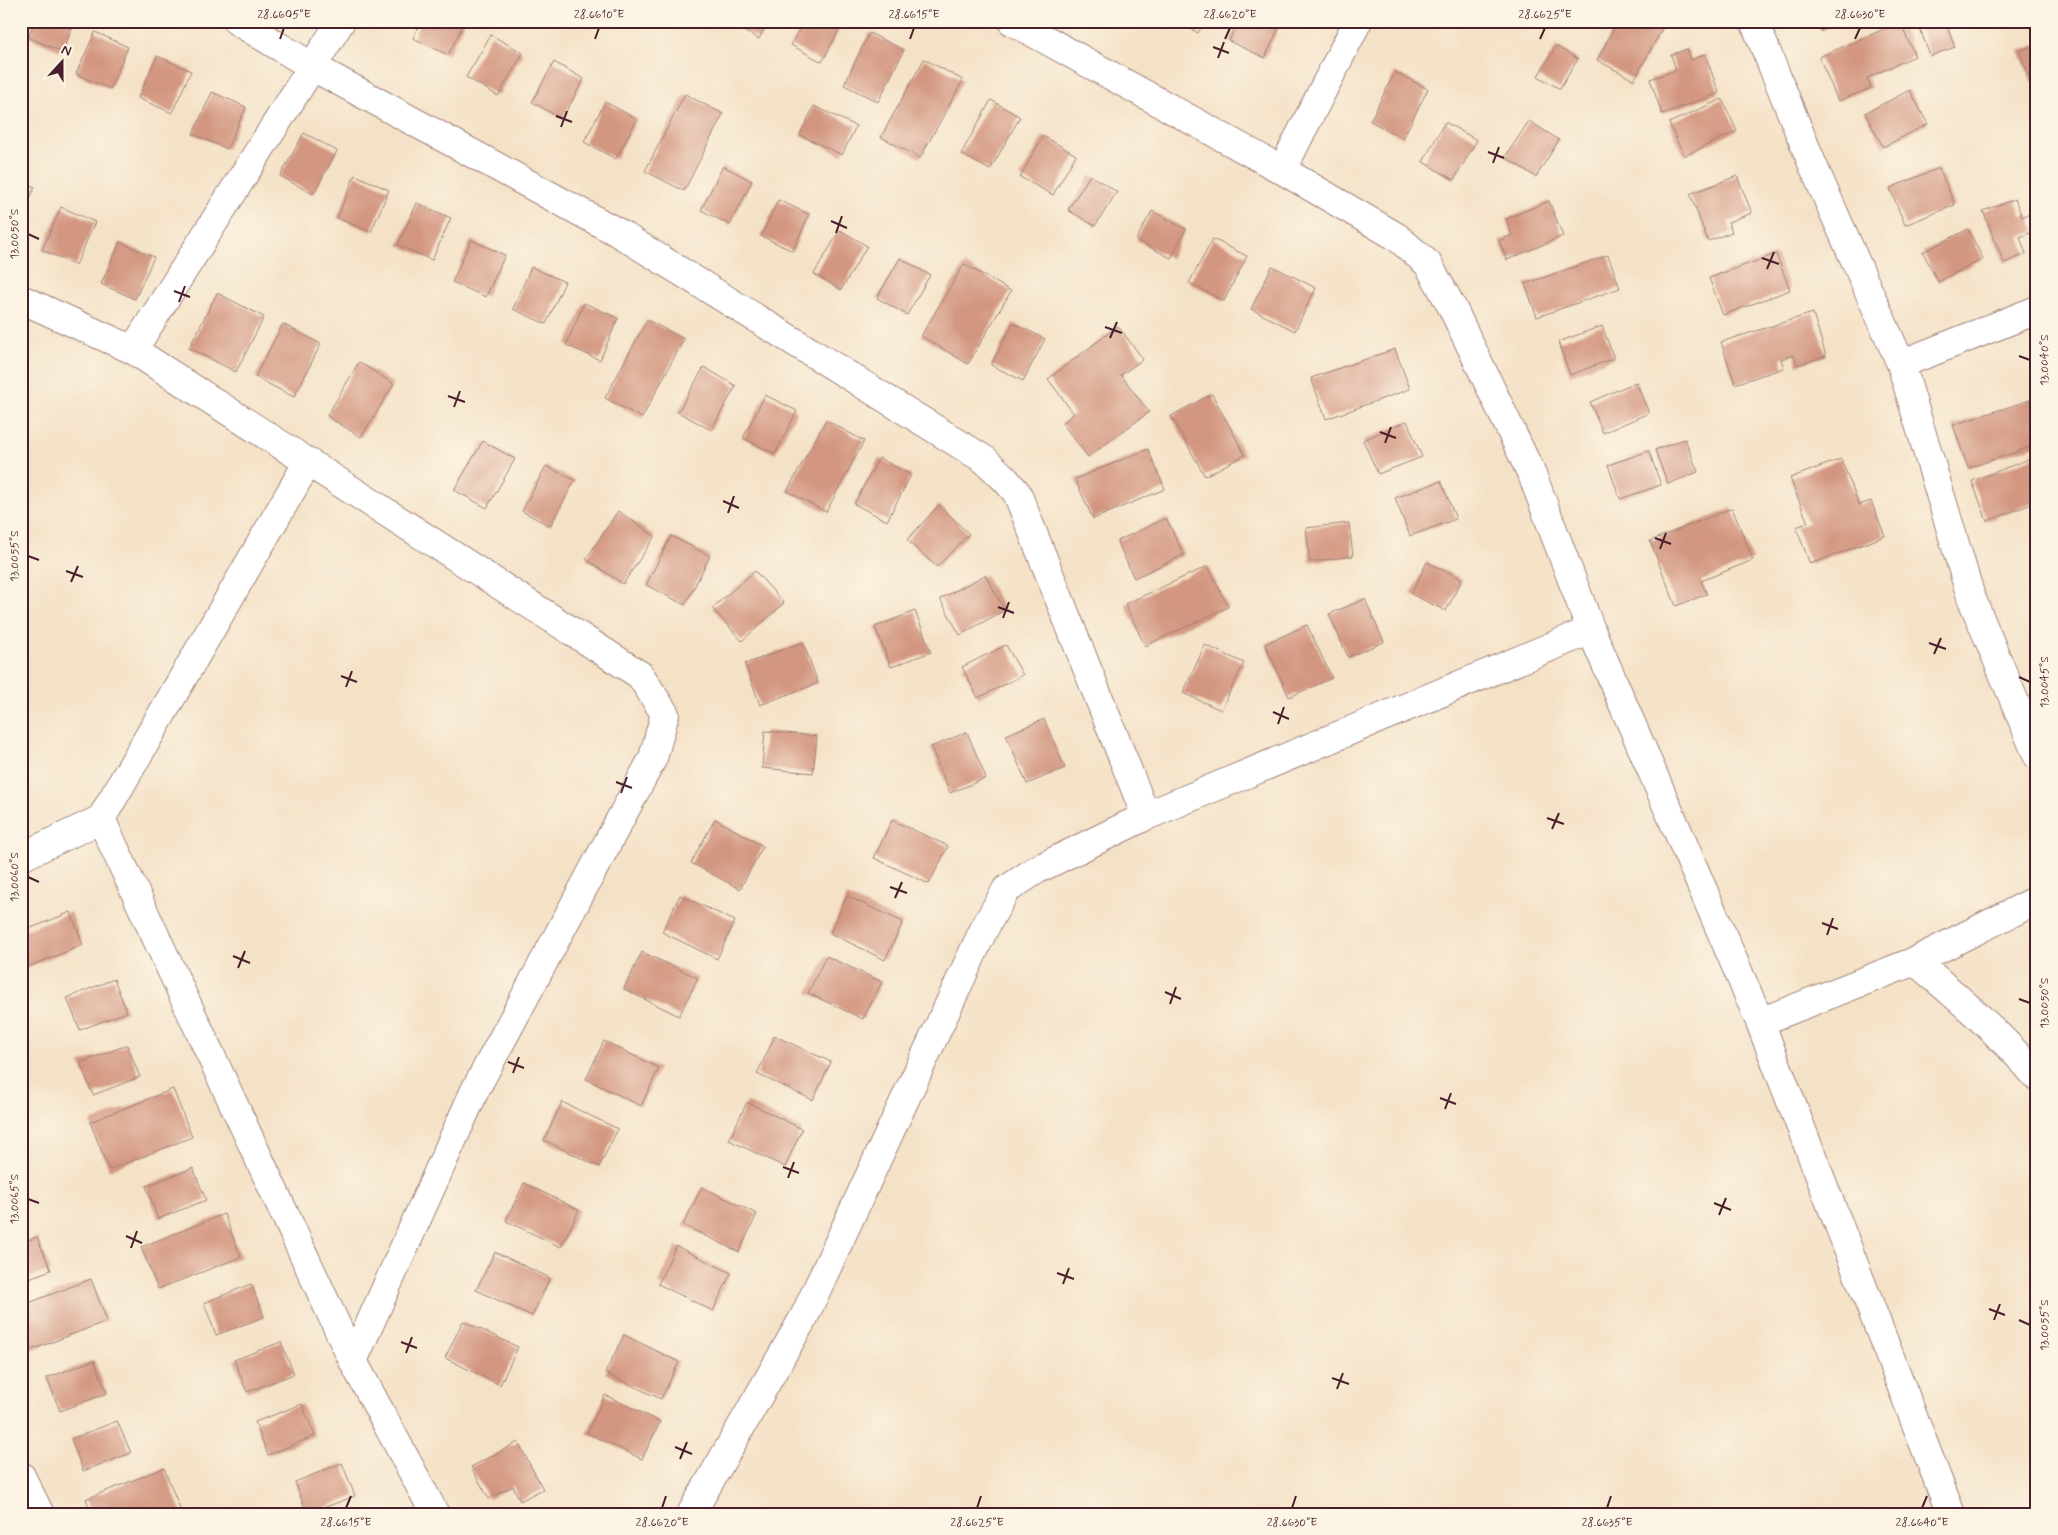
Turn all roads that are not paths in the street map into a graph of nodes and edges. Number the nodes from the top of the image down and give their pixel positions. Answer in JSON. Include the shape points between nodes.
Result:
{"nodes":[{"id":1,"x":237,"y":21,"type":"edge"},
{"id":2,"x":341,"y":21,"type":"edge"},
{"id":3,"x":1012,"y":21,"type":"edge"},
{"id":4,"x":1358,"y":21,"type":"edge"},
{"id":5,"x":1754,"y":21,"type":"edge"},
{"id":6,"x":312,"y":67,"type":"junction"},
{"id":7,"x":1282,"y":170,"type":"junction"},
{"id":8,"x":21,"y":299,"type":"edge"},
{"id":9,"x":2037,"y":310,"type":"edge"},
{"id":10,"x":133,"y":350,"type":"junction"},
{"id":11,"x":1901,"y":364,"type":"junction"},
{"id":12,"x":308,"y":462,"type":"junction"},
{"id":13,"x":1591,"y":630,"type":"junction"},
{"id":14,"x":2037,"y":755,"type":"edge"},
{"id":15,"x":1146,"y":816,"type":"junction"},
{"id":16,"x":101,"y":819,"type":"junction"},
{"id":17,"x":21,"y":857,"type":"edge"},
{"id":18,"x":2037,"y":900,"type":"edge"},
{"id":19,"x":1915,"y":961,"type":"junction"},
{"id":20,"x":1760,"y":1022,"type":"junction"},
{"id":21,"x":2037,"y":1077,"type":"edge"},
{"id":22,"x":353,"y":1361,"type":"junction"},
{"id":23,"x":21,"y":1476,"type":"edge"},
{"id":24,"x":40,"y":1514,"type":"edge"},
{"id":25,"x":435,"y":1514,"type":"edge"},
{"id":26,"x":691,"y":1514,"type":"edge"},
{"id":27,"x":1951,"y":1514,"type":"edge"}],
"edges":[{"from":1,"to":6,"type":"street"},
{"from":2,"to":6,"type":"street"},
{"from":3,"to":7,"type":"street"},
{"from":4,"to":7,"type":"street"},
{"from":5,"to":11,"type":"street","via":[[1814,168]]},
{"from":6,"to":10,"type":"street"},
{"from":6,"to":15,"type":"street","via":[[616,232],[985,460],[1017,493]]},
{"from":7,"to":13,"type":"street","via":[[1397,237],[1428,264],[1533,477]]},
{"from":8,"to":10,"type":"street"},
{"from":9,"to":11,"type":"street"},
{"from":10,"to":12,"type":"street"},
{"from":11,"to":14,"type":"street","via":[[1971,597]]},
{"from":12,"to":16,"type":"street"},
{"from":12,"to":22,"type":"street","via":[[640,675],[665,714],[653,758],[475,1090]]},
{"from":13,"to":15,"type":"street"},
{"from":13,"to":20,"type":"street"},
{"from":15,"to":26,"type":"street","via":[[1036,870],[1006,890],[984,929],[804,1318]]},
{"from":16,"to":17,"type":"street"},
{"from":16,"to":22,"type":"street"},
{"from":18,"to":19,"type":"street"},
{"from":19,"to":20,"type":"street"},
{"from":19,"to":21,"type":"street","via":[[1967,1006]]},
{"from":20,"to":27,"type":"street"},
{"from":22,"to":25,"type":"street"},
{"from":23,"to":24,"type":"street"}]}
